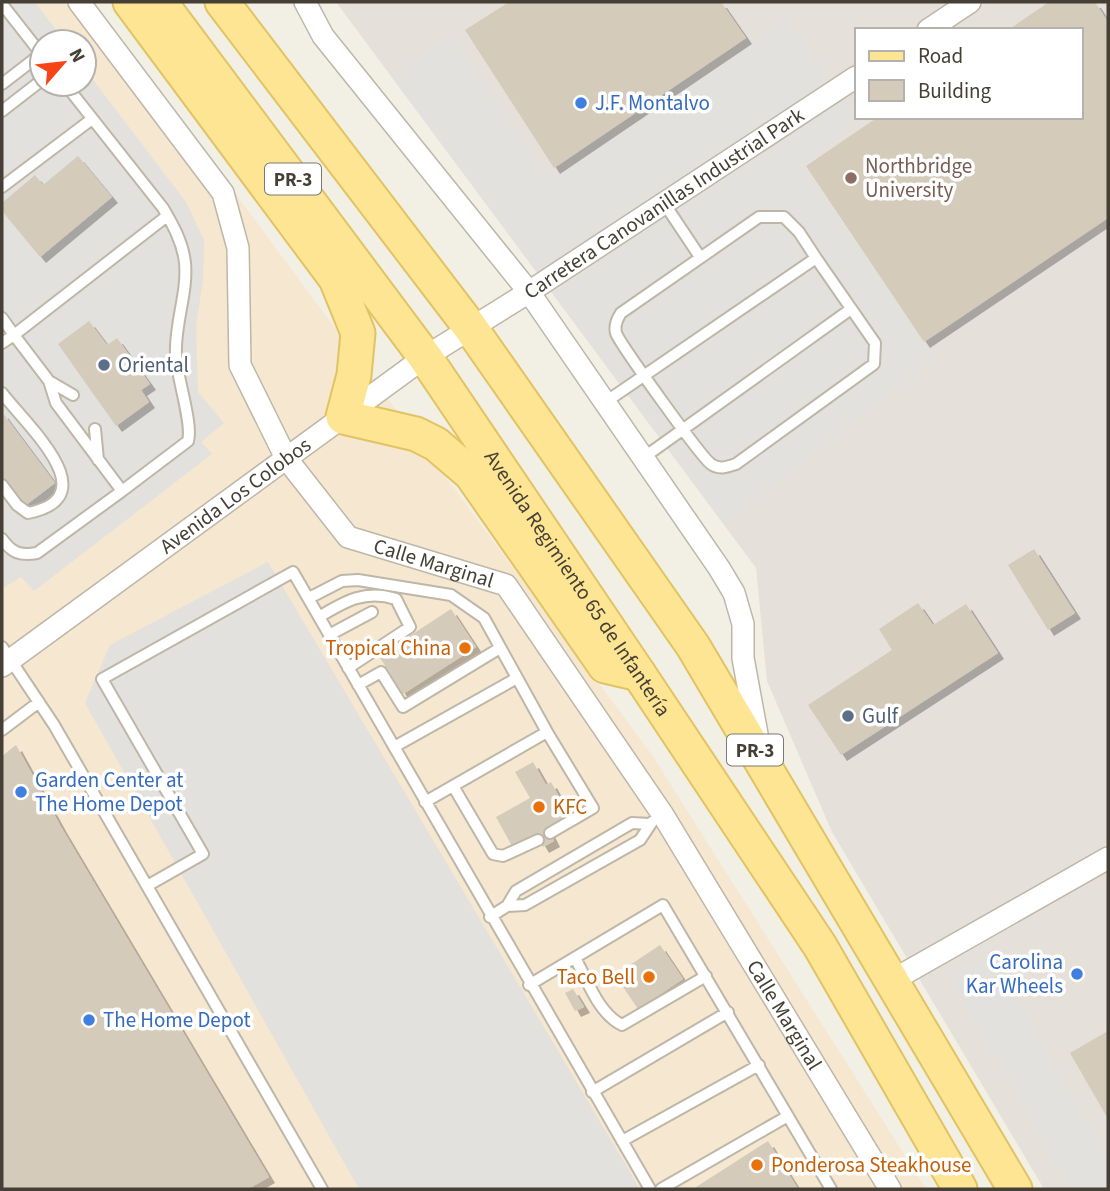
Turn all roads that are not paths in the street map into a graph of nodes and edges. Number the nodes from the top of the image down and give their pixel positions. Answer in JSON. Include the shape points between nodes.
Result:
{"nodes":[{"id":1,"x":79,"y":2,"type":"edge"},
{"id":2,"x":130,"y":2,"type":"edge"},
{"id":3,"x":160,"y":2,"type":"edge"},
{"id":4,"x":222,"y":2,"type":"edge"},
{"id":5,"x":305,"y":2,"type":"edge"},
{"id":6,"x":970,"y":2,"type":"edge"},
{"id":7,"x":2,"y":4,"type":"edge"},
{"id":8,"x":931,"y":28,"type":"edge"},
{"id":9,"x":28,"y":37,"type":"edge"},
{"id":10,"x":28,"y":64,"type":"edge"},
{"id":11,"x":855,"y":78,"type":"edge"},
{"id":12,"x":2,"y":84,"type":"edge"},
{"id":13,"x":28,"y":91,"type":"edge"},
{"id":14,"x":76,"y":98,"type":"edge"},
{"id":15,"x":2,"y":111,"type":"edge"},
{"id":16,"x":92,"y":119,"type":"junction"},
{"id":17,"x":2,"y":187,"type":"edge"},
{"id":18,"x":664,"y":203,"type":"junction"},
{"id":19,"x":167,"y":216,"type":"junction"},
{"id":20,"x":700,"y":257,"type":"junction"},
{"id":21,"x":816,"y":258,"type":"junction"},
{"id":22,"x":529,"y":292,"type":"junction"},
{"id":23,"x":851,"y":309,"type":"junction"},
{"id":24,"x":2,"y":318,"type":"edge"},
{"id":25,"x":470,"y":327,"type":"junction"},
{"id":26,"x":14,"y":335,"type":"junction"},
{"id":27,"x":2,"y":344,"type":"edge"},
{"id":28,"x":425,"y":357,"type":"junction"},
{"id":29,"x":644,"y":376,"type":"junction"},
{"id":30,"x":49,"y":381,"type":"junction"},
{"id":31,"x":2,"y":393,"type":"edge"},
{"id":32,"x":73,"y":395,"type":"dead end"},
{"id":33,"x":604,"y":403,"type":"junction"},
{"id":34,"x":342,"y":417,"type":"junction"},
{"id":35,"x":95,"y":429,"type":"dead end"},
{"id":36,"x":684,"y":429,"type":"junction"},
{"id":37,"x":286,"y":458,"type":"junction"},
{"id":38,"x":643,"y":458,"type":"junction"},
{"id":39,"x":98,"y":461,"type":"junction"},
{"id":40,"x":2,"y":485,"type":"edge"},
{"id":41,"x":122,"y":491,"type":"junction"},
{"id":42,"x":2,"y":539,"type":"edge"},
{"id":43,"x":309,"y":598,"type":"junction"},
{"id":44,"x":372,"y":612,"type":"dead end"},
{"id":45,"x":319,"y":617,"type":"junction"},
{"id":46,"x":329,"y":635,"type":"junction"},
{"id":47,"x":500,"y":648,"type":"junction"},
{"id":48,"x":5,"y":658,"type":"edge"},
{"id":49,"x":348,"y":668,"type":"junction"},
{"id":50,"x":639,"y":674,"type":"junction"},
{"id":51,"x":517,"y":678,"type":"junction"},
{"id":52,"x":358,"y":685,"type":"junction"},
{"id":53,"x":39,"y":702,"type":"junction"},
{"id":54,"x":2,"y":730,"type":"edge"},
{"id":55,"x":547,"y":732,"type":"junction"},
{"id":56,"x":394,"y":747,"type":"junction"},
{"id":57,"x":762,"y":761,"type":"junction"},
{"id":58,"x":453,"y":786,"type":"junction"},
{"id":59,"x":425,"y":802,"type":"junction"},
{"id":60,"x":656,"y":820,"type":"junction"},
{"id":61,"x":550,"y":833,"type":"dead end"},
{"id":62,"x":538,"y":839,"type":"dead end"},
{"id":63,"x":1108,"y":858,"type":"edge"},
{"id":64,"x":147,"y":886,"type":"junction"},
{"id":65,"x":507,"y":906,"type":"junction"},
{"id":66,"x":490,"y":916,"type":"junction"},
{"id":67,"x":575,"y":958,"type":"junction"},
{"id":68,"x":705,"y":976,"type":"junction"},
{"id":69,"x":893,"y":980,"type":"junction"},
{"id":70,"x":529,"y":985,"type":"junction"},
{"id":71,"x":728,"y":1012,"type":"junction"},
{"id":72,"x":759,"y":1065,"type":"junction"},
{"id":73,"x":592,"y":1092,"type":"junction"},
{"id":74,"x":788,"y":1116,"type":"junction"},
{"id":75,"x":622,"y":1141,"type":"junction"},
{"id":76,"x":322,"y":1189,"type":"edge"},
{"id":77,"x":650,"y":1189,"type":"edge"},
{"id":78,"x":661,"y":1189,"type":"edge"},
{"id":79,"x":831,"y":1189,"type":"edge"},
{"id":80,"x":890,"y":1189,"type":"edge"},
{"id":81,"x":960,"y":1189,"type":"edge"},
{"id":82,"x":1015,"y":1189,"type":"edge"}],
"edges":[{"from":1,"to":37,"type":"street","name":"Calle Marginal","via":[[223,193],[238,248],[240,365]]},
{"from":2,"to":34,"type":"main road","via":[[336,279],[358,332],[354,375]]},
{"from":3,"to":28,"type":"main road","name":"Avenida Regimiento 65 de Infantería","number":"PR-3"},
{"from":4,"to":25,"type":"main road","number":"PR-3"},
{"from":5,"to":22,"type":"street","via":[[323,36]]},
{"from":6,"to":8,"type":"street"},
{"from":7,"to":9,"type":"lane"},
{"from":10,"to":12,"type":"lane"},
{"from":11,"to":18,"type":"street","name":"Carretera Canovanillas Industrial Park"},
{"from":13,"to":15,"type":"lane"},
{"from":14,"to":16,"type":"lane"},
{"from":16,"to":17,"type":"lane"},
{"from":16,"to":19,"type":"lane"},
{"from":18,"to":20,"type":"lane"},
{"from":18,"to":22,"type":"street","name":"Carretera Canovanillas Industrial Park"},
{"from":19,"to":26,"type":"lane"},
{"from":19,"to":41,"type":"lane","via":[[178,235],[185,264],[176,353],[180,393],[191,430],[188,441]]},
{"from":20,"to":21,"type":"lane","via":[[759,217],[770,215],[784,218],[799,232]]},
{"from":20,"to":29,"type":"lane","via":[[617,320],[617,336]]},
{"from":21,"to":23,"type":"lane"},
{"from":21,"to":29,"type":"lane"},
{"from":22,"to":25,"type":"street","name":"Carretera Canovanillas Industrial Park"},
{"from":22,"to":33,"type":"street"},
{"from":23,"to":36,"type":"lane"},
{"from":23,"to":36,"type":"lane","via":[[875,343],[874,364],[736,464],[725,468],[712,465]]},
{"from":24,"to":26,"type":"lane"},
{"from":25,"to":28,"type":"street","name":"Avenida Los Colobos"},
{"from":25,"to":57,"type":"main road","number":"PR-3","via":[[693,646]]},
{"from":26,"to":27,"type":"lane"},
{"from":26,"to":30,"type":"lane"},
{"from":28,"to":34,"type":"street","name":"Avenida Los Colobos"},
{"from":28,"to":50,"type":"main road","name":"Avenida Regimiento 65 de Infantería","number":"PR-3"},
{"from":29,"to":33,"type":"lane"},
{"from":29,"to":36,"type":"lane"},
{"from":30,"to":32,"type":"lane"},
{"from":30,"to":39,"type":"lane","via":[[56,403]]},
{"from":31,"to":40,"type":"lane","via":[[65,479],[64,492],[56,502],[28,513]]},
{"from":33,"to":38,"type":"street"},
{"from":34,"to":37,"type":"street","name":"Avenida Los Colobos"},
{"from":34,"to":50,"type":"main road","via":[[416,434],[454,459],[471,474],[605,666]]},
{"from":35,"to":39,"type":"lane"},
{"from":36,"to":38,"type":"lane"},
{"from":37,"to":48,"type":"street","name":"Avenida Los Colobos"},
{"from":37,"to":60,"type":"street","name":"Calle Marginal","via":[[348,537],[506,585]]},
{"from":38,"to":57,"type":"street","via":[[734,593],[743,625],[743,658]]},
{"from":39,"to":41,"type":"lane"},
{"from":41,"to":42,"type":"lane","via":[[37,553],[22,556]]},
{"from":43,"to":45,"type":"lane"},
{"from":43,"to":47,"type":"lane","via":[[342,582],[358,580],[451,595],[484,618]]},
{"from":43,"to":64,"type":"lane","via":[[293,572],[102,679],[203,854]]},
{"from":44,"to":46,"type":"lane"},
{"from":45,"to":46,"type":"lane"},
{"from":45,"to":49,"type":"lane","via":[[353,597],[368,595],[396,599],[404,610],[410,627]]},
{"from":46,"to":49,"type":"lane"},
{"from":47,"to":51,"type":"lane"},
{"from":47,"to":52,"type":"lane","via":[[403,707],[381,672]]},
{"from":48,"to":53,"type":"lane"},
{"from":49,"to":52,"type":"lane"},
{"from":50,"to":81,"type":"main road","name":"Avenida Regimiento 65 de Infantería","number":"PR-3","via":[[820,946]]},
{"from":51,"to":55,"type":"lane"},
{"from":51,"to":56,"type":"lane"},
{"from":52,"to":56,"type":"lane"},
{"from":53,"to":54,"type":"lane"},
{"from":53,"to":64,"type":"lane"},
{"from":55,"to":58,"type":"lane"},
{"from":55,"to":61,"type":"lane","via":[[593,808]]},
{"from":56,"to":59,"type":"lane"},
{"from":57,"to":69,"type":"main road","number":"PR-3"},
{"from":58,"to":59,"type":"lane"},
{"from":58,"to":62,"type":"lane","via":[[493,853],[503,856]]},
{"from":59,"to":66,"type":"lane"},
{"from":60,"to":65,"type":"lane","via":[[640,840],[525,905]]},
{"from":60,"to":65,"type":"lane","via":[[632,823],[516,891]]},
{"from":60,"to":80,"type":"street","name":"Calle Marginal"},
{"from":63,"to":69,"type":"street"},
{"from":64,"to":76,"type":"lane"},
{"from":65,"to":66,"type":"lane"},
{"from":66,"to":70,"type":"lane"},
{"from":67,"to":68,"type":"lane","via":[[600,1006],[622,1025]]},
{"from":67,"to":68,"type":"lane","via":[[663,905]]},
{"from":67,"to":70,"type":"lane"},
{"from":68,"to":71,"type":"lane"},
{"from":69,"to":82,"type":"main road","number":"PR-3"},
{"from":70,"to":73,"type":"lane"},
{"from":71,"to":72,"type":"lane"},
{"from":71,"to":73,"type":"lane"},
{"from":72,"to":74,"type":"lane"},
{"from":72,"to":75,"type":"lane"},
{"from":73,"to":75,"type":"lane"},
{"from":74,"to":78,"type":"lane"},
{"from":74,"to":79,"type":"lane"},
{"from":75,"to":77,"type":"lane"}]}
